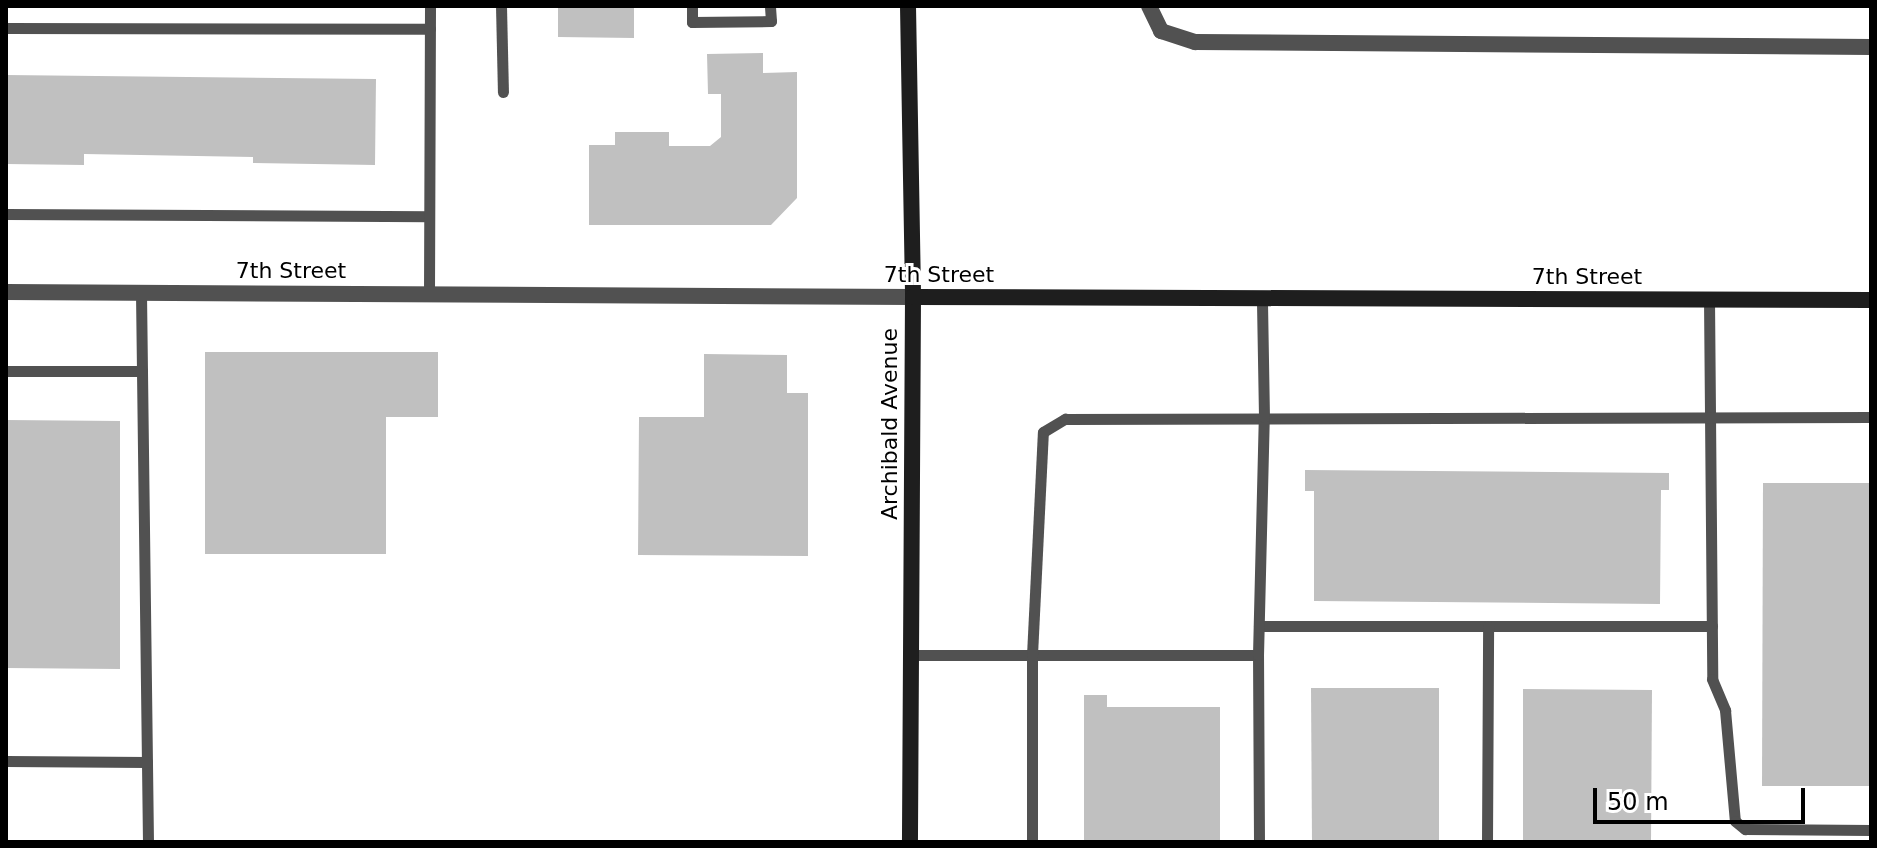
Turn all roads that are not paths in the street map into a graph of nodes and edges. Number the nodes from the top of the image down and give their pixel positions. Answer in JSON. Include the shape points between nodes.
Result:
{"nodes":[{"id":1,"x":430,"y":6,"type":"edge"},
{"id":2,"x":501,"y":6,"type":"edge"},
{"id":3,"x":692,"y":6,"type":"edge"},
{"id":4,"x":770,"y":6,"type":"edge"},
{"id":5,"x":908,"y":6,"type":"edge"},
{"id":6,"x":1149,"y":6,"type":"edge"},
{"id":7,"x":6,"y":28,"type":"edge"},
{"id":8,"x":430,"y":29,"type":"junction"},
{"id":9,"x":1871,"y":47,"type":"edge"},
{"id":10,"x":503,"y":92,"type":"dead end"},
{"id":11,"x":6,"y":214,"type":"edge"},
{"id":12,"x":429,"y":216,"type":"junction"},
{"id":13,"x":6,"y":292,"type":"edge"},
{"id":14,"x":141,"y":293,"type":"junction"},
{"id":15,"x":429,"y":294,"type":"junction"},
{"id":16,"x":913,"y":297,"type":"junction"},
{"id":17,"x":1262,"y":298,"type":"junction"},
{"id":18,"x":1709,"y":299,"type":"junction"},
{"id":19,"x":1871,"y":300,"type":"edge"},
{"id":20,"x":6,"y":371,"type":"edge"},
{"id":21,"x":142,"y":371,"type":"junction"},
{"id":22,"x":1264,"y":417,"type":"junction"},
{"id":23,"x":1711,"y":417,"type":"junction"},
{"id":24,"x":1871,"y":417,"type":"edge"},
{"id":25,"x":1259,"y":626,"type":"junction"},
{"id":26,"x":1488,"y":626,"type":"junction"},
{"id":27,"x":1712,"y":626,"type":"junction"},
{"id":28,"x":911,"y":655,"type":"junction"},
{"id":29,"x":1032,"y":655,"type":"junction"},
{"id":30,"x":1258,"y":655,"type":"junction"},
{"id":31,"x":6,"y":761,"type":"edge"},
{"id":32,"x":147,"y":762,"type":"junction"},
{"id":33,"x":1871,"y":830,"type":"edge"},
{"id":34,"x":148,"y":842,"type":"edge"},
{"id":35,"x":910,"y":842,"type":"edge"},
{"id":36,"x":1032,"y":842,"type":"edge"},
{"id":37,"x":1259,"y":842,"type":"edge"},
{"id":38,"x":1487,"y":842,"type":"edge"}],
"edges":[{"from":1,"to":8,"type":"lane"},
{"from":2,"to":10,"type":"lane"},
{"from":3,"to":4,"type":"lane","via":[[692,22],[771,21]]},
{"from":5,"to":16,"type":"street","name":"Archibald Avenue"},
{"from":6,"to":9,"type":"street","via":[[1161,31],[1195,42]]},
{"from":7,"to":8,"type":"lane"},
{"from":8,"to":12,"type":"lane"},
{"from":11,"to":12,"type":"lane"},
{"from":12,"to":15,"type":"lane"},
{"from":13,"to":14,"type":"street","name":"7th Street"},
{"from":14,"to":15,"type":"street","name":"7th Street"},
{"from":14,"to":21,"type":"lane"},
{"from":15,"to":16,"type":"street","name":"7th Street"},
{"from":16,"to":17,"type":"street","name":"7th Street"},
{"from":16,"to":28,"type":"street","name":"Archibald Avenue"},
{"from":17,"to":18,"type":"street","name":"7th Street"},
{"from":17,"to":22,"type":"lane"},
{"from":18,"to":19,"type":"street","name":"7th Street"},
{"from":18,"to":23,"type":"lane"},
{"from":20,"to":21,"type":"lane"},
{"from":21,"to":32,"type":"lane"},
{"from":22,"to":23,"type":"lane"},
{"from":22,"to":25,"type":"lane"},
{"from":22,"to":29,"type":"lane","via":[[1065,419],[1043,432]]},
{"from":23,"to":24,"type":"lane"},
{"from":23,"to":27,"type":"lane"},
{"from":25,"to":26,"type":"lane"},
{"from":25,"to":30,"type":"lane"},
{"from":26,"to":27,"type":"lane"},
{"from":26,"to":38,"type":"lane"},
{"from":27,"to":33,"type":"lane","via":[[1712,679],[1725,710],[1735,821],[1745,829]]},
{"from":28,"to":29,"type":"lane"},
{"from":28,"to":35,"type":"street","name":"Archibald Avenue"},
{"from":29,"to":30,"type":"lane"},
{"from":29,"to":36,"type":"lane"},
{"from":30,"to":37,"type":"lane"},
{"from":31,"to":32,"type":"lane"},
{"from":32,"to":34,"type":"lane"}]}
